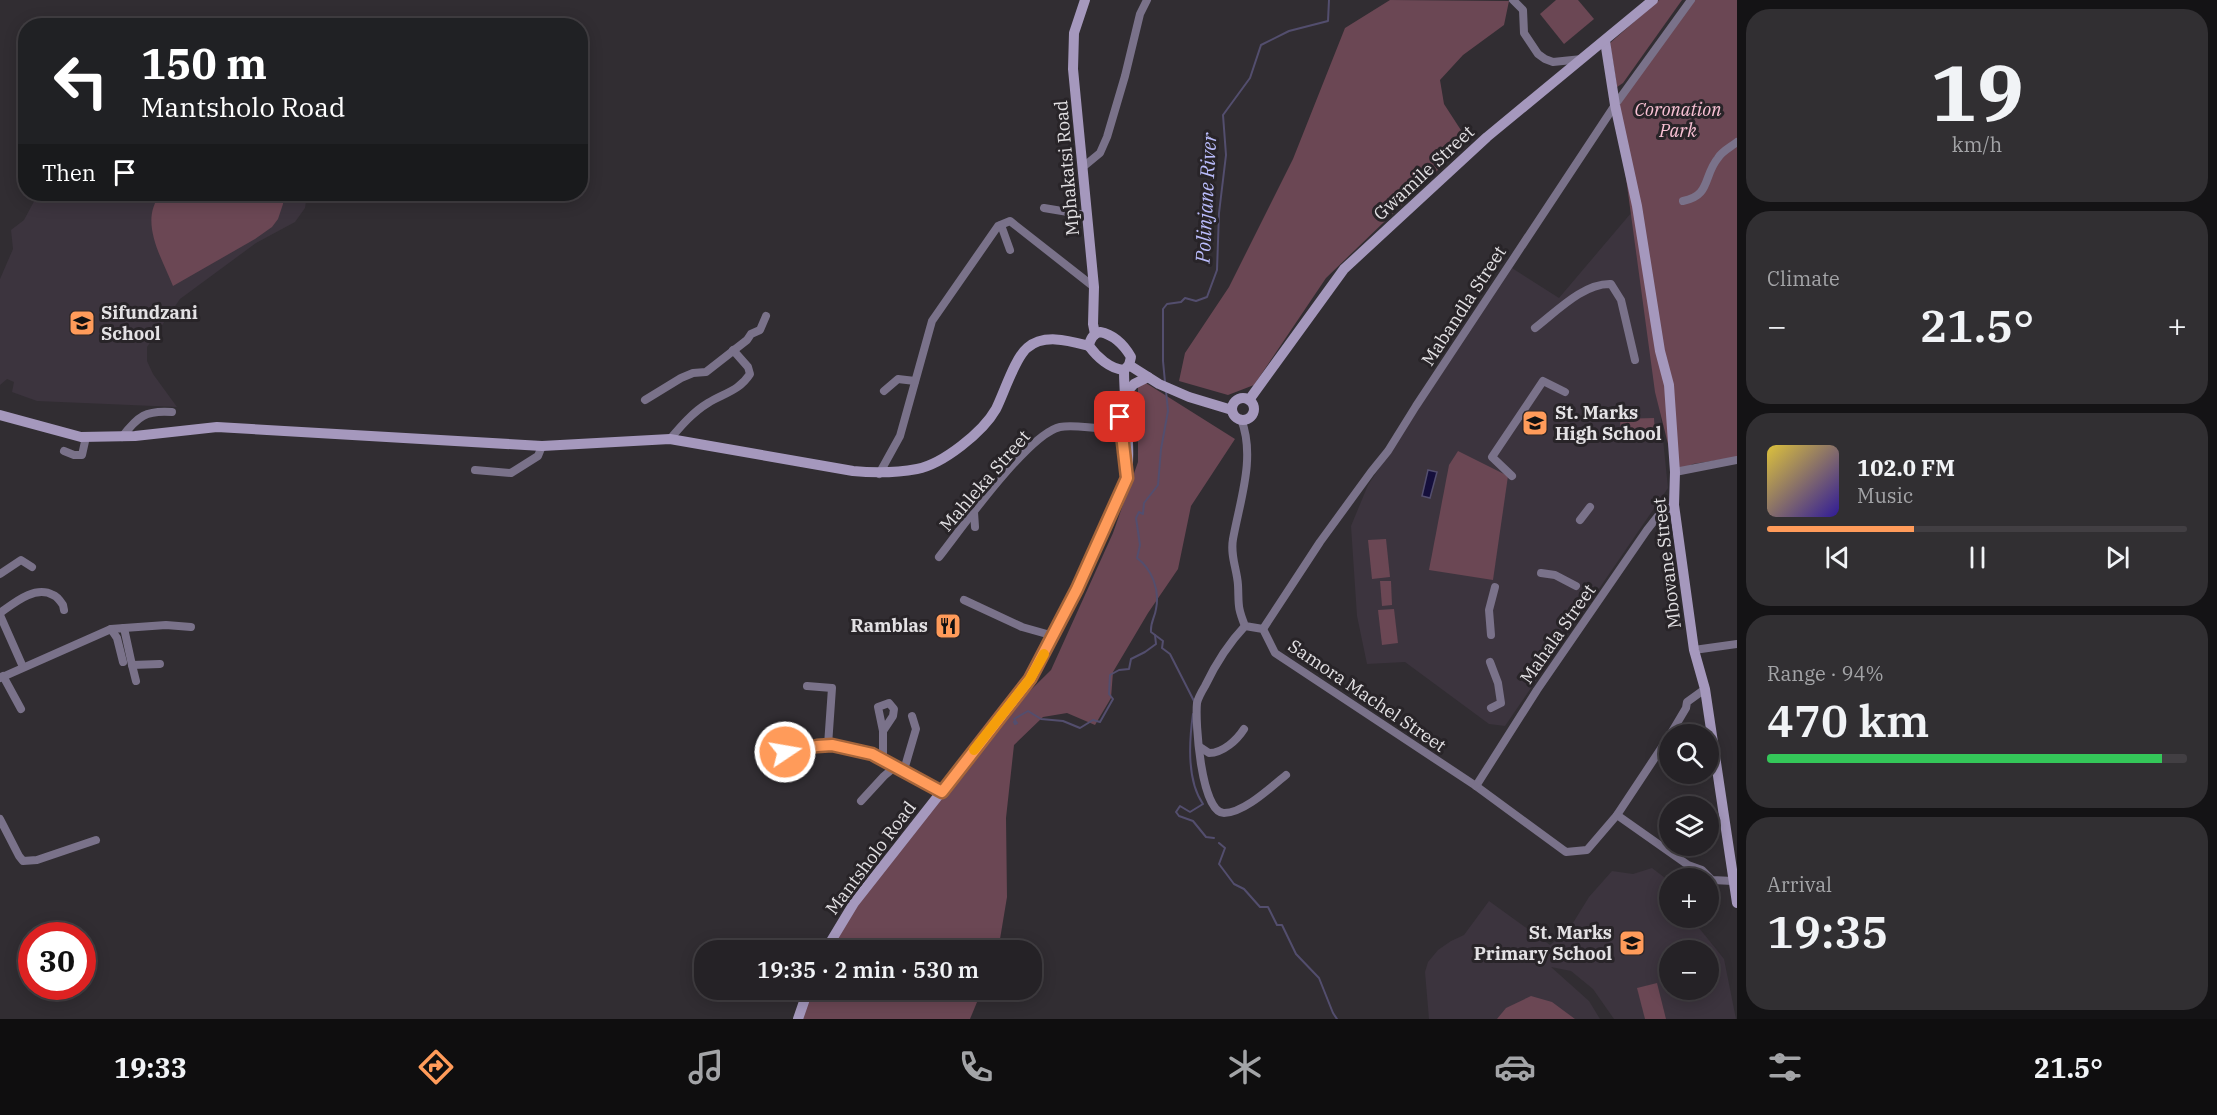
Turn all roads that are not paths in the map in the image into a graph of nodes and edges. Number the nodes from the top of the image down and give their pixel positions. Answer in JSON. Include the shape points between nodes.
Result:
{"nodes":[{"id":1,"x":1085,"y":0,"type":"edge"},
{"id":2,"x":1147,"y":0,"type":"edge"},
{"id":3,"x":1513,"y":0,"type":"edge"},
{"id":4,"x":1653,"y":0,"type":"edge"},
{"id":5,"x":1691,"y":0,"type":"edge"},
{"id":6,"x":1605,"y":41,"type":"junction"},
{"id":7,"x":1584,"y":59,"type":"junction"},
{"id":8,"x":1615,"y":105,"type":"junction"},
{"id":9,"x":1737,"y":142,"type":"edge"},
{"id":10,"x":1083,"y":167,"type":"junction"},
{"id":11,"x":1683,"y":201,"type":"dead end"},
{"id":12,"x":1044,"y":208,"type":"dead end"},
{"id":13,"x":1086,"y":215,"type":"junction"},
{"id":14,"x":1001,"y":225,"type":"junction"},
{"id":15,"x":1010,"y":250,"type":"dead end"},
{"id":16,"x":1094,"y":287,"type":"junction"},
{"id":17,"x":766,"y":316,"type":"dead end"},
{"id":18,"x":1535,"y":328,"type":"dead end"},
{"id":19,"x":1095,"y":334,"type":"junction"},
{"id":20,"x":1089,"y":346,"type":"junction"},
{"id":21,"x":733,"y":350,"type":"junction"},
{"id":22,"x":1635,"y":360,"type":"dead end"},
{"id":23,"x":1123,"y":368,"type":"junction"},
{"id":24,"x":1148,"y":377,"type":"junction"},
{"id":25,"x":915,"y":381,"type":"junction"},
{"id":26,"x":885,"y":391,"type":"dead end"},
{"id":27,"x":1565,"y":392,"type":"dead end"},
{"id":28,"x":1124,"y":395,"type":"junction"},
{"id":29,"x":645,"y":400,"type":"dead end"},
{"id":30,"x":1249,"y":400,"type":"junction"},
{"id":31,"x":1232,"y":410,"type":"junction"},
{"id":32,"x":172,"y":412,"type":"dead end"},
{"id":33,"x":0,"y":415,"type":"edge"},
{"id":34,"x":1241,"y":419,"type":"junction"},
{"id":35,"x":1124,"y":432,"type":"junction"},
{"id":36,"x":86,"y":437,"type":"junction"},
{"id":37,"x":122,"y":437,"type":"junction"},
{"id":38,"x":670,"y":439,"type":"junction"},
{"id":39,"x":542,"y":446,"type":"junction"},
{"id":40,"x":64,"y":451,"type":"dead end"},
{"id":41,"x":1737,"y":460,"type":"edge"},
{"id":42,"x":475,"y":470,"type":"dead end"},
{"id":43,"x":1675,"y":472,"type":"junction"},
{"id":44,"x":879,"y":474,"type":"junction"},
{"id":45,"x":1512,"y":476,"type":"dead end"},
{"id":46,"x":1674,"y":506,"type":"junction"},
{"id":47,"x":1590,"y":507,"type":"dead end"},
{"id":48,"x":974,"y":512,"type":"junction"},
{"id":49,"x":1580,"y":520,"type":"dead end"},
{"id":50,"x":975,"y":526,"type":"dead end"},
{"id":51,"x":939,"y":557,"type":"dead end"},
{"id":52,"x":32,"y":567,"type":"dead end"},
{"id":53,"x":1541,"y":573,"type":"dead end"},
{"id":54,"x":0,"y":574,"type":"edge"},
{"id":55,"x":1576,"y":586,"type":"dead end"},
{"id":56,"x":1495,"y":587,"type":"dead end"},
{"id":57,"x":964,"y":600,"type":"dead end"},
{"id":58,"x":64,"y":610,"type":"dead end"},
{"id":59,"x":0,"y":614,"type":"edge"},
{"id":60,"x":1245,"y":626,"type":"junction"},
{"id":61,"x":191,"y":627,"type":"dead end"},
{"id":62,"x":124,"y":628,"type":"junction"},
{"id":63,"x":108,"y":629,"type":"junction"},
{"id":64,"x":1263,"y":629,"type":"junction"},
{"id":65,"x":1491,"y":635,"type":"dead end"},
{"id":66,"x":1054,"y":636,"type":"junction"},
{"id":67,"x":1737,"y":644,"type":"edge"},
{"id":68,"x":1694,"y":650,"type":"junction"},
{"id":69,"x":123,"y":662,"type":"dead end"},
{"id":70,"x":1490,"y":662,"type":"dead end"},
{"id":71,"x":160,"y":664,"type":"dead end"},
{"id":72,"x":132,"y":665,"type":"junction"},
{"id":73,"x":23,"y":667,"type":"junction"},
{"id":74,"x":1,"y":677,"type":"edge"},
{"id":75,"x":136,"y":681,"type":"dead end"},
{"id":76,"x":807,"y":686,"type":"dead end"},
{"id":77,"x":1705,"y":688,"type":"junction"},
{"id":78,"x":1491,"y":708,"type":"dead end"},
{"id":79,"x":21,"y":709,"type":"dead end"},
{"id":80,"x":912,"y":716,"type":"dead end"},
{"id":81,"x":1677,"y":724,"type":"edge"},
{"id":82,"x":1244,"y":729,"type":"dead end"},
{"id":83,"x":883,"y":731,"type":"dead end"},
{"id":84,"x":828,"y":745,"type":"junction"},
{"id":85,"x":1200,"y":747,"type":"junction"},
{"id":86,"x":785,"y":752,"type":"dead end"},
{"id":87,"x":1659,"y":752,"type":"edge"},
{"id":88,"x":883,"y":760,"type":"junction"},
{"id":89,"x":900,"y":768,"type":"junction"},
{"id":90,"x":1286,"y":775,"type":"dead end"},
{"id":91,"x":1476,"y":786,"type":"junction"},
{"id":92,"x":942,"y":792,"type":"junction"},
{"id":93,"x":861,"y":801,"type":"dead end"},
{"id":94,"x":1617,"y":815,"type":"junction"},
{"id":95,"x":0,"y":819,"type":"edge"},
{"id":96,"x":96,"y":840,"type":"dead end"},
{"id":97,"x":1733,"y":881,"type":"junction"},
{"id":98,"x":1737,"y":903,"type":"edge"},
{"id":99,"x":832,"y":940,"type":"edge"},
{"id":100,"x":805,"y":1000,"type":"edge"},
{"id":101,"x":798,"y":1019,"type":"edge"}],
"edges":[{"from":1,"to":10,"type":"main road","name":"Mphakatsi Road","via":[[1074,33]]},
{"from":2,"to":10,"type":"street","via":[[1107,137],[1100,153]]},
{"from":3,"to":7,"type":"street","via":[[1523,10],[1524,33],[1538,54],[1553,62]]},
{"from":4,"to":6,"type":"main road","name":"Gwamile Street"},
{"from":5,"to":8,"type":"street","name":"Mabandla Street"},
{"from":6,"to":7,"type":"main road","name":"Gwamile Street"},
{"from":6,"to":8,"type":"main road","name":"Mbovane Street"},
{"from":7,"to":30,"type":"main road","name":"Gwamile Street","via":[[1487,137],[1344,269]]},
{"from":8,"to":43,"type":"main road","name":"Mbovane Street","via":[[1669,385]]},
{"from":8,"to":64,"type":"street","name":"Mabandla Street","via":[[1388,451],[1320,542]]},
{"from":9,"to":11,"type":"street","via":[[1719,156],[1701,193],[1695,199]]},
{"from":10,"to":13,"type":"main road","name":"Mphakatsi Road"},
{"from":12,"to":13,"type":"street"},
{"from":13,"to":16,"type":"main road","name":"Mphakatsi Road"},
{"from":14,"to":15,"type":"street"},
{"from":14,"to":16,"type":"street","via":[[1010,221]]},
{"from":14,"to":25,"type":"street","via":[[932,321]]},
{"from":16,"to":19,"type":"main road","name":"Mphakatsi Road"},
{"from":17,"to":21,"type":"street","via":[[760,330]]},
{"from":18,"to":22,"type":"street","via":[[1577,296],[1611,284],[1621,300]]},
{"from":19,"to":20,"type":"main road"},
{"from":19,"to":23,"type":"main road","via":[[1106,333],[1118,340],[1131,357]]},
{"from":20,"to":23,"type":"main road","via":[[1103,361]]},
{"from":20,"to":44,"type":"main road","via":[[1055,339],[1036,342],[1022,354],[994,412],[976,434],[920,468]]},
{"from":21,"to":29,"type":"street","via":[[706,372],[693,372]]},
{"from":21,"to":38,"type":"street","via":[[750,374],[742,385],[687,419]]},
{"from":23,"to":24,"type":"main road"},
{"from":23,"to":28,"type":"main road","name":"Mantsholo Road"},
{"from":23,"to":35,"type":"main road","name":"Mantsholo Road"},
{"from":24,"to":28,"type":"main road"},
{"from":24,"to":31,"type":"main road","via":[[1189,397]]},
{"from":25,"to":26,"type":"street","via":[[898,379]]},
{"from":25,"to":44,"type":"street","via":[[900,436]]},
{"from":27,"to":45,"type":"street","via":[[1542,381],[1492,456]]},
{"from":28,"to":35,"type":"main road","name":"Mantsholo Road"},
{"from":30,"to":31,"type":"main road","via":[[1239,398]]},
{"from":30,"to":34,"type":"main road","via":[[1252,413]]},
{"from":31,"to":34,"type":"main road"},
{"from":32,"to":37,"type":"street","via":[[146,413]]},
{"from":33,"to":36,"type":"main road"},
{"from":34,"to":60,"type":"street","via":[[1247,434],[1247,455],[1232,559],[1238,584],[1237,607]]},
{"from":35,"to":48,"type":"street","name":"Mahleka Street","via":[[1057,428],[1026,450]]},
{"from":35,"to":66,"type":"main road","name":"Mantsholo Road","via":[[1127,478]]},
{"from":36,"to":37,"type":"main road"},
{"from":36,"to":40,"type":"street","via":[[82,455]]},
{"from":37,"to":39,"type":"main road","via":[[217,427]]},
{"from":38,"to":39,"type":"main road"},
{"from":38,"to":44,"type":"main road"},
{"from":39,"to":42,"type":"street","via":[[538,456],[511,473]]},
{"from":41,"to":43,"type":"street"},
{"from":43,"to":46,"type":"main road","name":"Mbovane Street"},
{"from":46,"to":68,"type":"main road","name":"Mbovane Street"},
{"from":46,"to":91,"type":"street","name":"Mahala Street","via":[[1658,516],[1647,530]]},
{"from":47,"to":49,"type":"street"},
{"from":48,"to":50,"type":"street"},
{"from":48,"to":51,"type":"street","name":"Mahleka Street"},
{"from":52,"to":54,"type":"street","via":[[21,560]]},
{"from":53,"to":55,"type":"street"},
{"from":56,"to":65,"type":"street","via":[[1489,610]]},
{"from":57,"to":66,"type":"street","via":[[1022,627]]},
{"from":58,"to":59,"type":"street","via":[[53,595],[41,592],[21,597]]},
{"from":59,"to":73,"type":"street"},
{"from":60,"to":64,"type":"street"},
{"from":60,"to":85,"type":"street","via":[[1218,660],[1197,702]]},
{"from":61,"to":62,"type":"street"},
{"from":62,"to":63,"type":"street"},
{"from":62,"to":72,"type":"street"},
{"from":63,"to":69,"type":"street","via":[[117,638]]},
{"from":63,"to":73,"type":"street"},
{"from":64,"to":91,"type":"street","name":"Samora Machel Street","via":[[1275,653]]},
{"from":66,"to":92,"type":"main road","name":"Mantsholo Road","via":[[1030,679]]},
{"from":67,"to":68,"type":"street"},
{"from":68,"to":77,"type":"main road","name":"Mbovane Street"},
{"from":70,"to":78,"type":"street","via":[[1501,695],[1501,703]]},
{"from":71,"to":72,"type":"street"},
{"from":72,"to":75,"type":"street"},
{"from":73,"to":74,"type":"street"},
{"from":74,"to":79,"type":"street"},
{"from":76,"to":84,"type":"street","via":[[832,688]]},
{"from":77,"to":81,"type":"street","name":"Samora Machel Street","via":[[1687,702]]},
{"from":77,"to":97,"type":"main road","name":"Mbovane Street"},
{"from":80,"to":89,"type":"street","via":[[916,729]]},
{"from":82,"to":85,"type":"street","via":[[1215,753]]},
{"from":83,"to":88,"type":"street"},
{"from":84,"to":86,"type":"street"},
{"from":84,"to":88,"type":"street"},
{"from":85,"to":90,"type":"street","via":[[1203,780],[1217,811],[1224,813],[1252,802]]},
{"from":87,"to":94,"type":"street","name":"Samora Machel Street"},
{"from":88,"to":89,"type":"street"},
{"from":89,"to":92,"type":"street"},
{"from":89,"to":93,"type":"street","via":[[879,781]]},
{"from":91,"to":94,"type":"street","name":"Samora Machel Street","via":[[1566,852],[1587,850]]},
{"from":92,"to":99,"type":"main road","name":"Mantsholo Road","via":[[854,903]]},
{"from":94,"to":97,"type":"street","via":[[1712,880]]},
{"from":95,"to":96,"type":"street","via":[[23,861]]},
{"from":97,"to":98,"type":"main road","name":"Mbovane Street"},
{"from":100,"to":101,"type":"main road"}]}
